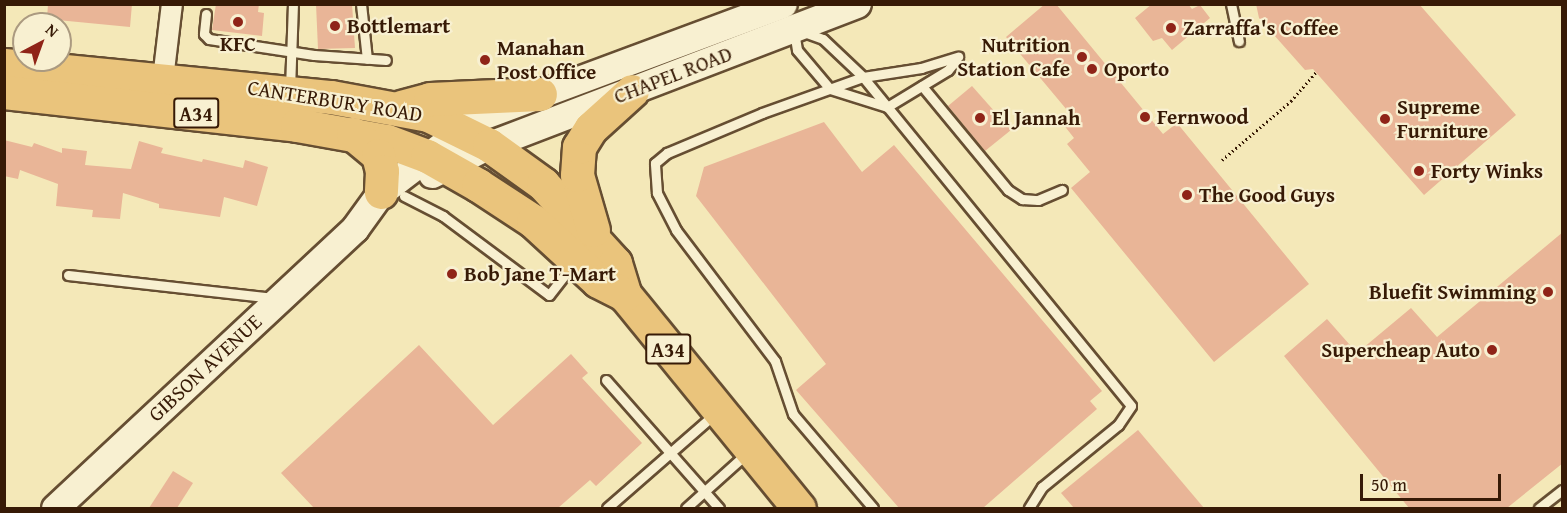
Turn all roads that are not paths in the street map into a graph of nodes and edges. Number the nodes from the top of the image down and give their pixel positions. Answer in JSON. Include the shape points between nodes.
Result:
{"nodes":[{"id":1,"x":172,"y":4,"type":"edge"},
{"id":2,"x":293,"y":4,"type":"edge"},
{"id":3,"x":361,"y":4,"type":"edge"},
{"id":4,"x":857,"y":4,"type":"edge"},
{"id":5,"x":1231,"y":4,"type":"edge"},
{"id":6,"x":784,"y":11,"type":"edge"},
{"id":7,"x":206,"y":14,"type":"dead end"},
{"id":8,"x":1239,"y":41,"type":"dead end"},
{"id":9,"x":292,"y":49,"type":"junction"},
{"id":10,"x":367,"y":59,"type":"junction"},
{"id":11,"x":386,"y":60,"type":"dead end"},
{"id":12,"x":4,"y":65,"type":"edge"},
{"id":13,"x":863,"y":77,"type":"junction"},
{"id":14,"x":163,"y":79,"type":"junction"},
{"id":15,"x":922,"y":86,"type":"junction"},
{"id":16,"x":830,"y":89,"type":"junction"},
{"id":17,"x":290,"y":90,"type":"junction"},
{"id":18,"x":632,"y":91,"type":"junction"},
{"id":19,"x":4,"y":92,"type":"edge"},
{"id":20,"x":540,"y":94,"type":"junction"},
{"id":21,"x":887,"y":107,"type":"junction"},
{"id":22,"x":394,"y":109,"type":"junction"},
{"id":23,"x":460,"y":131,"type":"junction"},
{"id":24,"x":353,"y":134,"type":"junction"},
{"id":25,"x":489,"y":146,"type":"junction"},
{"id":26,"x":435,"y":160,"type":"junction"},
{"id":27,"x":1062,"y":190,"type":"dead end"},
{"id":28,"x":393,"y":194,"type":"junction"},
{"id":29,"x":586,"y":249,"type":"junction"},
{"id":30,"x":68,"y":275,"type":"dead end"},
{"id":31,"x":280,"y":298,"type":"junction"},
{"id":32,"x":606,"y":380,"type":"dead end"},
{"id":33,"x":717,"y":412,"type":"junction"},
{"id":34,"x":749,"y":451,"type":"junction"},
{"id":35,"x":671,"y":453,"type":"junction"},
{"id":36,"x":1563,"y":490,"type":"edge"},
{"id":37,"x":705,"y":492,"type":"junction"},
{"id":38,"x":55,"y":508,"type":"edge"},
{"id":39,"x":607,"y":508,"type":"edge"},
{"id":40,"x":686,"y":508,"type":"edge"},
{"id":41,"x":719,"y":508,"type":"edge"},
{"id":42,"x":799,"y":508,"type":"edge"},
{"id":43,"x":873,"y":508,"type":"edge"},
{"id":44,"x":1029,"y":508,"type":"edge"},
{"id":45,"x":1539,"y":508,"type":"edge"}],
"edges":[{"from":1,"to":14,"type":"street"},
{"from":2,"to":9,"type":"lane"},
{"from":3,"to":10,"type":"lane"},
{"from":4,"to":6,"type":"main road","name":"CHAPEL ROAD"},
{"from":5,"to":8,"type":"lane"},
{"from":6,"to":13,"type":"lane","via":[[823,39]]},
{"from":6,"to":16,"type":"lane","via":[[797,50]]},
{"from":6,"to":18,"type":"main road","name":"CHAPEL ROAD"},
{"from":6,"to":20,"type":"main road","name":"CHAPEL ROAD"},
{"from":7,"to":9,"type":"lane","via":[[204,34],[209,39]]},
{"from":9,"to":10,"type":"lane","via":[[314,55]]},
{"from":9,"to":17,"type":"lane"},
{"from":10,"to":11,"type":"lane"},
{"from":12,"to":14,"type":"highway","name":"CANTERBURY ROAD","number":"A34"},
{"from":13,"to":15,"type":"lane","via":[[921,68],[958,57],[948,70]]},
{"from":13,"to":16,"type":"lane"},
{"from":13,"to":21,"type":"lane"},
{"from":14,"to":17,"type":"highway","name":"CANTERBURY ROAD","number":"A34"},
{"from":15,"to":21,"type":"lane"},
{"from":15,"to":27,"type":"lane","via":[[1008,190],[1022,199],[1038,200]]},
{"from":16,"to":21,"type":"lane"},
{"from":16,"to":43,"type":"lane","via":[[668,153],[655,163],[654,178],[663,208],[681,238],[775,362],[793,414]]},
{"from":17,"to":22,"type":"highway","name":"CANTERBURY ROAD","number":"A34"},
{"from":18,"to":25,"type":"main road","name":"CHAPEL ROAD"},
{"from":18,"to":29,"type":"highway","via":[[591,128],[579,147],[578,182]]},
{"from":19,"to":24,"type":"highway","name":"CANTERBURY ROAD","number":"A34"},
{"from":20,"to":22,"type":"highway","via":[[430,99]]},
{"from":20,"to":23,"type":"main road","name":"CHAPEL ROAD","via":[[478,117]]},
{"from":21,"to":44,"type":"lane","via":[[1131,406],[1118,425],[1042,486]]},
{"from":22,"to":23,"type":"highway","name":"CANTERBURY ROAD","number":"A34","via":[[428,115]]},
{"from":23,"to":25,"type":"highway","name":"CANTERBURY ROAD","number":"A34"},
{"from":23,"to":26,"type":"main road","name":"GIBSON AVENUE"},
{"from":24,"to":26,"type":"highway","name":"CANTERBURY ROAD","number":"A34"},
{"from":24,"to":28,"type":"highway","via":[[378,155]]},
{"from":25,"to":26,"type":"main road","name":"GIBSON AVENUE"},
{"from":25,"to":29,"type":"highway","name":"CANTERBURY ROAD","number":"A34","via":[[543,184]]},
{"from":26,"to":28,"type":"main road","name":"GIBSON AVENUE"},
{"from":26,"to":29,"type":"highway","name":"CANTERBURY ROAD","number":"A34"},
{"from":28,"to":29,"type":"lane","via":[[442,216],[549,295]]},
{"from":28,"to":31,"type":"main road","name":"GIBSON AVENUE"},
{"from":29,"to":33,"type":"highway","name":"CANTERBURY ROAD","number":"A34","via":[[598,281],[625,294]]},
{"from":30,"to":31,"type":"lane"},
{"from":31,"to":38,"type":"main road","name":"GIBSON AVENUE"},
{"from":32,"to":35,"type":"lane"},
{"from":33,"to":34,"type":"highway","name":"CANTERBURY ROAD","number":"A34"},
{"from":33,"to":35,"type":"lane"},
{"from":34,"to":37,"type":"lane"},
{"from":34,"to":42,"type":"highway","name":"CANTERBURY ROAD","number":"A34"},
{"from":35,"to":37,"type":"lane"},
{"from":35,"to":39,"type":"lane"},
{"from":36,"to":45,"type":"lane"},
{"from":37,"to":40,"type":"lane"},
{"from":37,"to":41,"type":"lane"}]}
